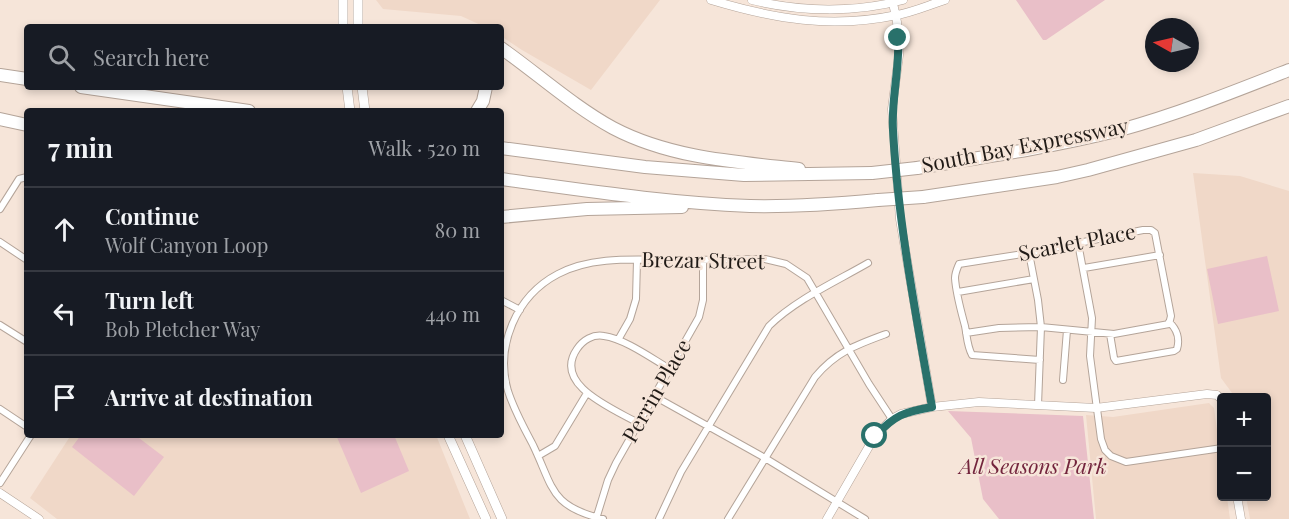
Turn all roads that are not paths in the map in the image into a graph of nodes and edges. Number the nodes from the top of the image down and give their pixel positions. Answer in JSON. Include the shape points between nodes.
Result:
{"nodes":[{"id":1,"x":343,"y":0,"type":"edge"},
{"id":2,"x":358,"y":0,"type":"edge"},
{"id":3,"x":711,"y":0,"type":"edge"},
{"id":4,"x":752,"y":0,"type":"edge"},
{"id":5,"x":903,"y":0,"type":"edge"},
{"id":6,"x":945,"y":0,"type":"edge"},
{"id":7,"x":761,"y":2,"type":"junction"},
{"id":8,"x":893,"y":3,"type":"junction"},
{"id":9,"x":759,"y":14,"type":"junction"},
{"id":10,"x":897,"y":15,"type":"junction"},
{"id":11,"x":343,"y":24,"type":"edge"},
{"id":12,"x":358,"y":24,"type":"edge"},
{"id":13,"x":504,"y":50,"type":"edge"},
{"id":14,"x":1289,"y":70,"type":"edge"},
{"id":15,"x":0,"y":75,"type":"edge"},
{"id":16,"x":24,"y":78,"type":"edge"},
{"id":17,"x":102,"y":90,"type":"edge"},
{"id":18,"x":347,"y":90,"type":"edge"},
{"id":19,"x":362,"y":90,"type":"edge"},
{"id":20,"x":485,"y":90,"type":"edge"},
{"id":21,"x":1289,"y":106,"type":"edge"},
{"id":22,"x":228,"y":108,"type":"edge"},
{"id":23,"x":350,"y":108,"type":"edge"},
{"id":24,"x":365,"y":108,"type":"edge"},
{"id":25,"x":479,"y":108,"type":"edge"},
{"id":26,"x":0,"y":113,"type":"edge"},
{"id":27,"x":24,"y":117,"type":"edge"},
{"id":28,"x":0,"y":119,"type":"edge"},
{"id":29,"x":24,"y":124,"type":"edge"},
{"id":30,"x":504,"y":148,"type":"edge"},
{"id":31,"x":842,"y":174,"type":"junction"},
{"id":32,"x":24,"y":178,"type":"edge"},
{"id":33,"x":504,"y":179,"type":"edge"},
{"id":34,"x":3,"y":198,"type":"edge"},
{"id":35,"x":748,"y":206,"type":"junction"},
{"id":36,"x":0,"y":209,"type":"edge"},
{"id":37,"x":504,"y":217,"type":"edge"},
{"id":38,"x":0,"y":242,"type":"edge"},
{"id":39,"x":1078,"y":243,"type":"junction"},
{"id":40,"x":1029,"y":253,"type":"junction"},
{"id":41,"x":1160,"y":255,"type":"junction"},
{"id":42,"x":24,"y":258,"type":"edge"},
{"id":43,"x":637,"y":260,"type":"junction"},
{"id":44,"x":704,"y":260,"type":"junction"},
{"id":45,"x":868,"y":263,"type":"dead end"},
{"id":46,"x":1084,"y":268,"type":"junction"},
{"id":47,"x":1034,"y":279,"type":"junction"},
{"id":48,"x":958,"y":292,"type":"junction"},
{"id":49,"x":817,"y":293,"type":"junction"},
{"id":50,"x":504,"y":302,"type":"edge"},
{"id":51,"x":520,"y":310,"type":"junction"},
{"id":52,"x":1169,"y":322,"type":"junction"},
{"id":53,"x":0,"y":325,"type":"edge"},
{"id":54,"x":1041,"y":327,"type":"junction"},
{"id":55,"x":1067,"y":330,"type":"junction"},
{"id":56,"x":1092,"y":332,"type":"junction"},
{"id":57,"x":966,"y":333,"type":"junction"},
{"id":58,"x":886,"y":334,"type":"dead end"},
{"id":59,"x":1110,"y":334,"type":"junction"},
{"id":60,"x":24,"y":340,"type":"edge"},
{"id":61,"x":618,"y":340,"type":"junction"},
{"id":62,"x":850,"y":347,"type":"junction"},
{"id":63,"x":1040,"y":360,"type":"junction"},
{"id":64,"x":670,"y":369,"type":"junction"},
{"id":65,"x":1063,"y":380,"type":"dead end"},
{"id":66,"x":587,"y":393,"type":"junction"},
{"id":67,"x":1217,"y":395,"type":"edge"},
{"id":68,"x":654,"y":396,"type":"junction"},
{"id":69,"x":1038,"y":405,"type":"junction"},
{"id":70,"x":932,"y":407,"type":"junction"},
{"id":71,"x":1096,"y":408,"type":"junction"},
{"id":72,"x":0,"y":409,"type":"edge"},
{"id":73,"x":892,"y":419,"type":"junction"},
{"id":74,"x":638,"y":423,"type":"junction"},
{"id":75,"x":24,"y":425,"type":"edge"},
{"id":76,"x":709,"y":426,"type":"junction"},
{"id":77,"x":29,"y":438,"type":"edge"},
{"id":78,"x":449,"y":438,"type":"edge"},
{"id":79,"x":466,"y":438,"type":"edge"},
{"id":80,"x":1217,"y":449,"type":"edge"},
{"id":81,"x":538,"y":456,"type":"junction"},
{"id":82,"x":765,"y":458,"type":"junction"},
{"id":83,"x":0,"y":483,"type":"edge"},
{"id":84,"x":0,"y":493,"type":"edge"},
{"id":85,"x":1238,"y":501,"type":"edge"},
{"id":86,"x":837,"y":503,"type":"junction"},
{"id":87,"x":598,"y":518,"type":"edge"},
{"id":88,"x":39,"y":519,"type":"edge"},
{"id":89,"x":486,"y":519,"type":"edge"},
{"id":90,"x":502,"y":519,"type":"edge"},
{"id":91,"x":659,"y":519,"type":"edge"},
{"id":92,"x":728,"y":519,"type":"edge"},
{"id":93,"x":827,"y":519,"type":"edge"},
{"id":94,"x":865,"y":519,"type":"edge"},
{"id":95,"x":1241,"y":519,"type":"edge"}],
"edges":[{"from":1,"to":11,"type":"main road"},
{"from":2,"to":12,"type":"main road"},
{"from":3,"to":9,"type":"street"},
{"from":4,"to":7,"type":"street"},
{"from":5,"to":8,"type":"street"},
{"from":6,"to":10,"type":"street"},
{"from":7,"to":8,"type":"street","via":[[825,9]]},
{"from":7,"to":9,"type":"street"},
{"from":8,"to":10,"type":"street"},
{"from":9,"to":10,"type":"street","via":[[796,21]]},
{"from":10,"to":70,"type":"street","via":[[900,55],[892,109],[900,219]]},
{"from":13,"to":31,"type":"highway","via":[[591,115],[645,142],[728,161]]},
{"from":14,"to":31,"type":"highway","name":"South Bay Expressway","bridge":true,"via":[[1199,105],[1114,131],[917,168]]},
{"from":15,"to":16,"type":"highway"},
{"from":17,"to":22,"type":"highway"},
{"from":18,"to":23,"type":"main road"},
{"from":19,"to":24,"type":"main road"},
{"from":20,"to":25,"type":"highway"},
{"from":21,"to":35,"type":"highway","name":"South Bay Expressway","bridge":true,"via":[[1196,140],[1057,177],[923,197]]},
{"from":26,"to":27,"type":"highway"},
{"from":28,"to":29,"type":"highway"},
{"from":30,"to":31,"type":"highway","name":"South Bay Expressway","via":[[670,170],[764,176]]},
{"from":32,"to":34,"type":"street"},
{"from":33,"to":35,"type":"highway","name":"South Bay Expressway"},
{"from":34,"to":36,"type":"street"},
{"from":35,"to":37,"type":"highway","via":[[587,209]]},
{"from":38,"to":42,"type":"street"},
{"from":39,"to":40,"type":"street","name":"Scarlet Place"},
{"from":39,"to":41,"type":"street","name":"Scarlet Place","via":[[1150,230],[1155,233]]},
{"from":39,"to":46,"type":"street"},
{"from":40,"to":47,"type":"street"},
{"from":40,"to":48,"type":"street","name":"Scarlet Place","via":[[959,264],[955,279]]},
{"from":41,"to":46,"type":"street"},
{"from":41,"to":52,"type":"street","name":"Scarlet Place"},
{"from":43,"to":44,"type":"street","name":"Brezar Street"},
{"from":43,"to":51,"type":"street","name":"Brezar Street","via":[[584,264],[563,272],[539,288]]},
{"from":43,"to":61,"type":"street","via":[[636,299]]},
{"from":44,"to":49,"type":"street","name":"Brezar Street","via":[[765,258],[786,264],[807,278]]},
{"from":44,"to":64,"type":"street","name":"Perrin Place","via":[[699,317]]},
{"from":45,"to":49,"type":"street"},
{"from":46,"to":56,"type":"street"},
{"from":47,"to":48,"type":"street"},
{"from":47,"to":54,"type":"street"},
{"from":48,"to":57,"type":"street","name":"Scarlet Place"},
{"from":49,"to":62,"type":"street","name":"Brezar Street"},
{"from":49,"to":76,"type":"street","via":[[769,326]]},
{"from":50,"to":51,"type":"street"},
{"from":51,"to":81,"type":"street","name":"Brezar Street","via":[[507,337],[505,379]]},
{"from":52,"to":59,"type":"street"},
{"from":52,"to":59,"type":"street","name":"Scarlet Place","via":[[1175,327],[1179,343],[1174,351],[1116,360]]},
{"from":53,"to":60,"type":"street"},
{"from":54,"to":55,"type":"street"},
{"from":54,"to":57,"type":"street"},
{"from":54,"to":63,"type":"street"},
{"from":55,"to":56,"type":"street"},
{"from":55,"to":65,"type":"street"},
{"from":56,"to":59,"type":"street"},
{"from":56,"to":71,"type":"street","via":[[1090,356]]},
{"from":57,"to":63,"type":"street","name":"Scarlet Place","via":[[972,355]]},
{"from":58,"to":62,"type":"street"},
{"from":61,"to":64,"type":"street"},
{"from":61,"to":66,"type":"street","via":[[597,335],[580,344],[573,354],[572,375]]},
{"from":62,"to":73,"type":"street","name":"Brezar Street"},
{"from":62,"to":82,"type":"street","via":[[831,359],[815,377]]},
{"from":63,"to":69,"type":"street"},
{"from":64,"to":68,"type":"street","name":"Perrin Place"},
{"from":66,"to":74,"type":"street"},
{"from":66,"to":81,"type":"street","via":[[555,446]]},
{"from":67,"to":71,"type":"street"},
{"from":68,"to":74,"type":"street","name":"Perrin Place"},
{"from":68,"to":76,"type":"street"},
{"from":69,"to":70,"type":"street","via":[[978,402]]},
{"from":69,"to":71,"type":"street"},
{"from":70,"to":73,"type":"street"},
{"from":71,"to":80,"type":"street","via":[[1103,447],[1111,456],[1126,462]]},
{"from":72,"to":75,"type":"street"},
{"from":73,"to":86,"type":"street","via":[[875,436]]},
{"from":74,"to":87,"type":"street","name":"Perrin Place","via":[[609,478]]},
{"from":76,"to":82,"type":"street"},
{"from":76,"to":91,"type":"street"},
{"from":77,"to":83,"type":"street"},
{"from":78,"to":89,"type":"main road"},
{"from":79,"to":90,"type":"main road"},
{"from":81,"to":87,"type":"street","name":"Brezar Street","via":[[560,499],[580,513]]},
{"from":82,"to":86,"type":"street"},
{"from":82,"to":92,"type":"street"},
{"from":84,"to":88,"type":"street"},
{"from":85,"to":95,"type":"street"},
{"from":86,"to":93,"type":"street"},
{"from":86,"to":94,"type":"street"}]}
